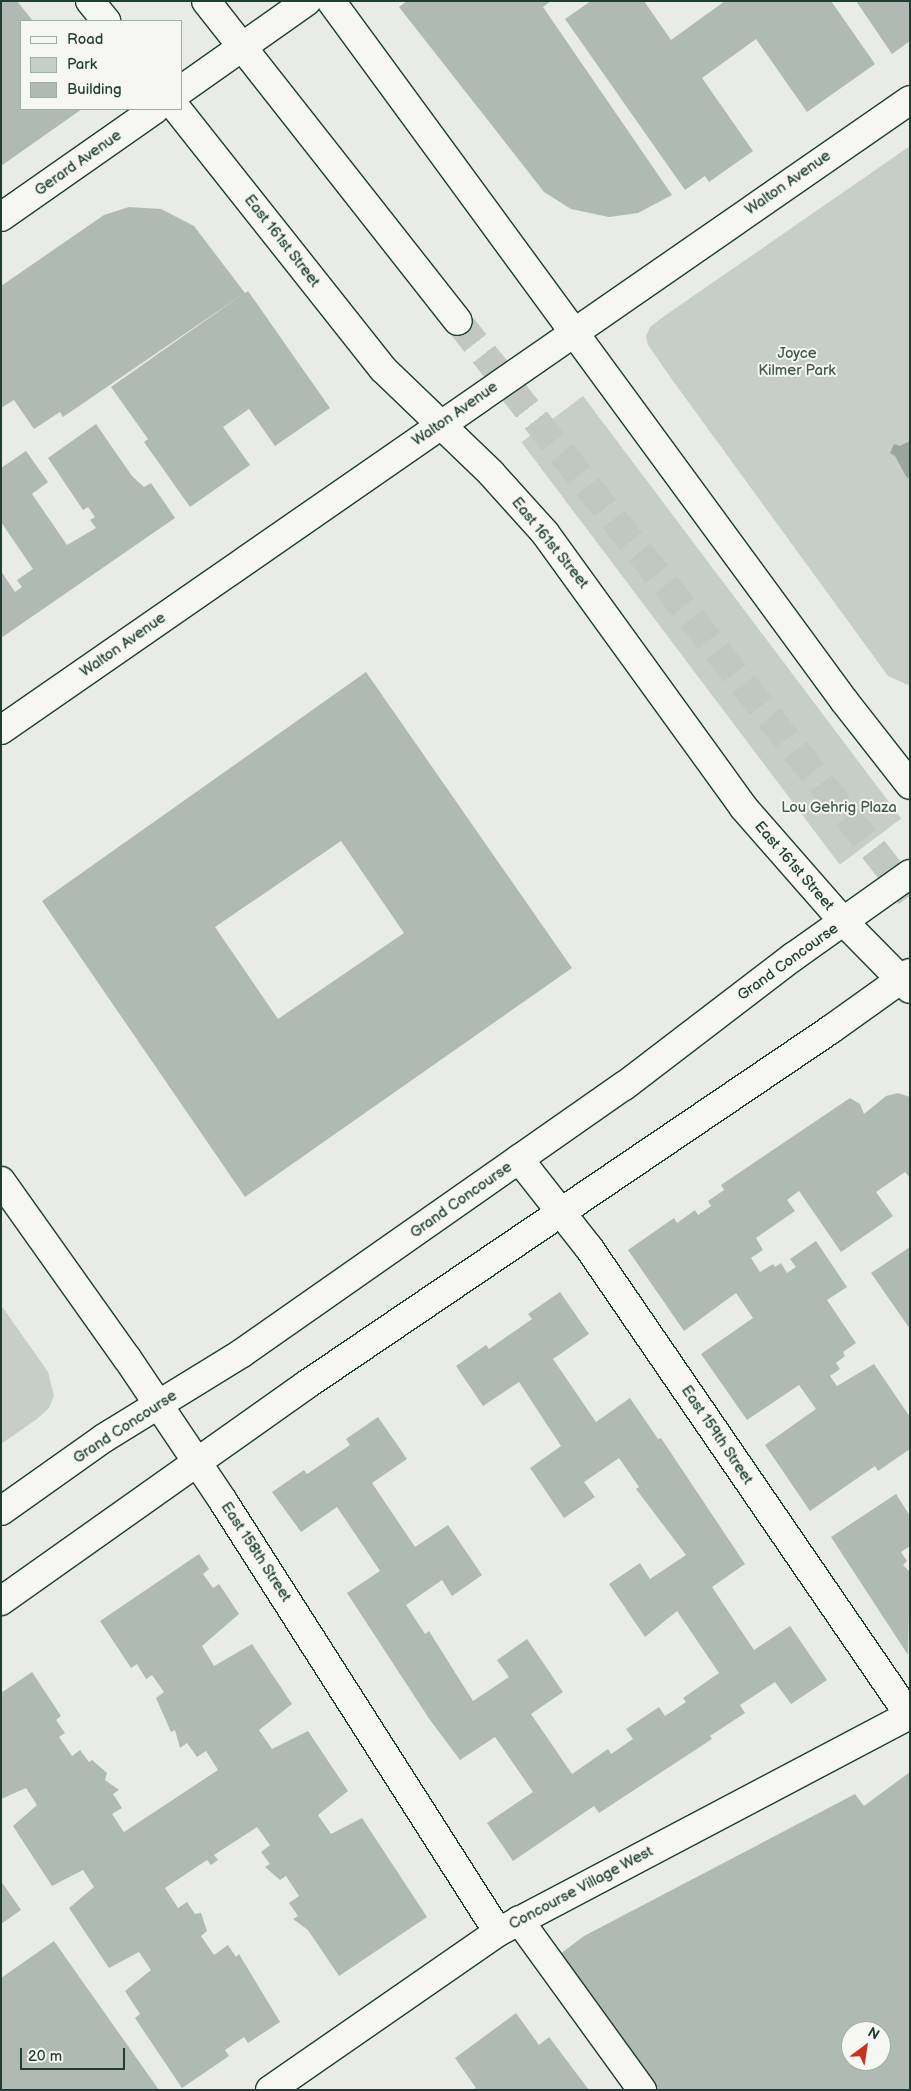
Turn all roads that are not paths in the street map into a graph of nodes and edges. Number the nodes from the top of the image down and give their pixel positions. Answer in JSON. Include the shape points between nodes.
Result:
{"nodes":[{"id":1,"x":90,"y":1,"type":"edge"},
{"id":2,"x":206,"y":1,"type":"edge"},
{"id":3,"x":307,"y":1,"type":"edge"},
{"id":4,"x":331,"y":1,"type":"edge"},
{"id":5,"x":105,"y":20,"type":"edge"},
{"id":6,"x":241,"y":47,"type":"junction"},
{"id":7,"x":182,"y":89,"type":"edge"},
{"id":8,"x":910,"y":100,"type":"edge"},
{"id":9,"x":154,"y":110,"type":"edge"},
{"id":10,"x":178,"y":110,"type":"edge"},
{"id":11,"x":1,"y":217,"type":"edge"},
{"id":12,"x":458,"y":321,"type":"tunnel mouth"},
{"id":13,"x":572,"y":332,"type":"junction"},
{"id":14,"x":440,"y":424,"type":"junction"},
{"id":15,"x":1,"y":730,"type":"edge"},
{"id":16,"x":906,"y":773,"type":"edge"},
{"id":17,"x":910,"y":874,"type":"edge"},
{"id":18,"x":844,"y":922,"type":"junction"},
{"id":19,"x":907,"y":980,"type":"edge"},
{"id":20,"x":519,"y":1159,"type":"junction"},
{"id":21,"x":1,"y":1181,"type":"edge"},
{"id":22,"x":562,"y":1212,"type":"junction"},
{"id":23,"x":158,"y":1404,"type":"junction"},
{"id":24,"x":197,"y":1462,"type":"junction"},
{"id":25,"x":1,"y":1511,"type":"edge"},
{"id":26,"x":1,"y":1601,"type":"edge"},
{"id":27,"x":909,"y":1715,"type":"edge"},
{"id":28,"x":508,"y":1926,"type":"junction"},
{"id":29,"x":270,"y":2090,"type":"edge"},
{"id":30,"x":642,"y":2090,"type":"edge"}],
"edges":[{"from":1,"to":5,"type":"main road"},
{"from":2,"to":6,"type":"main road"},
{"from":3,"to":6,"type":"main road"},
{"from":4,"to":13,"type":"main road"},
{"from":6,"to":7,"type":"main road"},
{"from":6,"to":12,"type":"main road"},
{"from":8,"to":13,"type":"main road","name":"Walton Avenue"},
{"from":9,"to":11,"type":"main road","name":"Gerard Avenue"},
{"from":10,"to":14,"type":"main road","name":"East 161st Street","via":[[382,369]]},
{"from":13,"to":14,"type":"main road","name":"Walton Avenue"},
{"from":13,"to":16,"type":"main road"},
{"from":14,"to":15,"type":"main road","name":"Walton Avenue"},
{"from":14,"to":18,"type":"main road","name":"East 161st Street","via":[[492,473],[544,533],[721,779]]},
{"from":17,"to":18,"type":"main road","name":"Grand Concourse"},
{"from":18,"to":19,"type":"main road","name":"East 161st Street"},
{"from":18,"to":20,"type":"main road","name":"Grand Concourse","via":[[631,1081]]},
{"from":19,"to":22,"type":"main road"},
{"from":20,"to":22,"type":"main road","name":"East 159th Street"},
{"from":20,"to":23,"type":"main road","name":"Grand Concourse","via":[[242,1353]]},
{"from":21,"to":23,"type":"main road","name":"East 158th Street"},
{"from":22,"to":24,"type":"main road"},
{"from":22,"to":27,"type":"main road","name":"East 159th Street"},
{"from":23,"to":24,"type":"main road","name":"East 158th Street"},
{"from":23,"to":25,"type":"main road","name":"Grand Concourse"},
{"from":24,"to":26,"type":"main road"},
{"from":24,"to":28,"type":"main road","name":"East 158th Street"},
{"from":27,"to":28,"type":"main road","name":"Concourse Village West"},
{"from":28,"to":29,"type":"main road","name":"Concourse Village West"},
{"from":28,"to":30,"type":"main road","name":"East 158th Street"}]}
